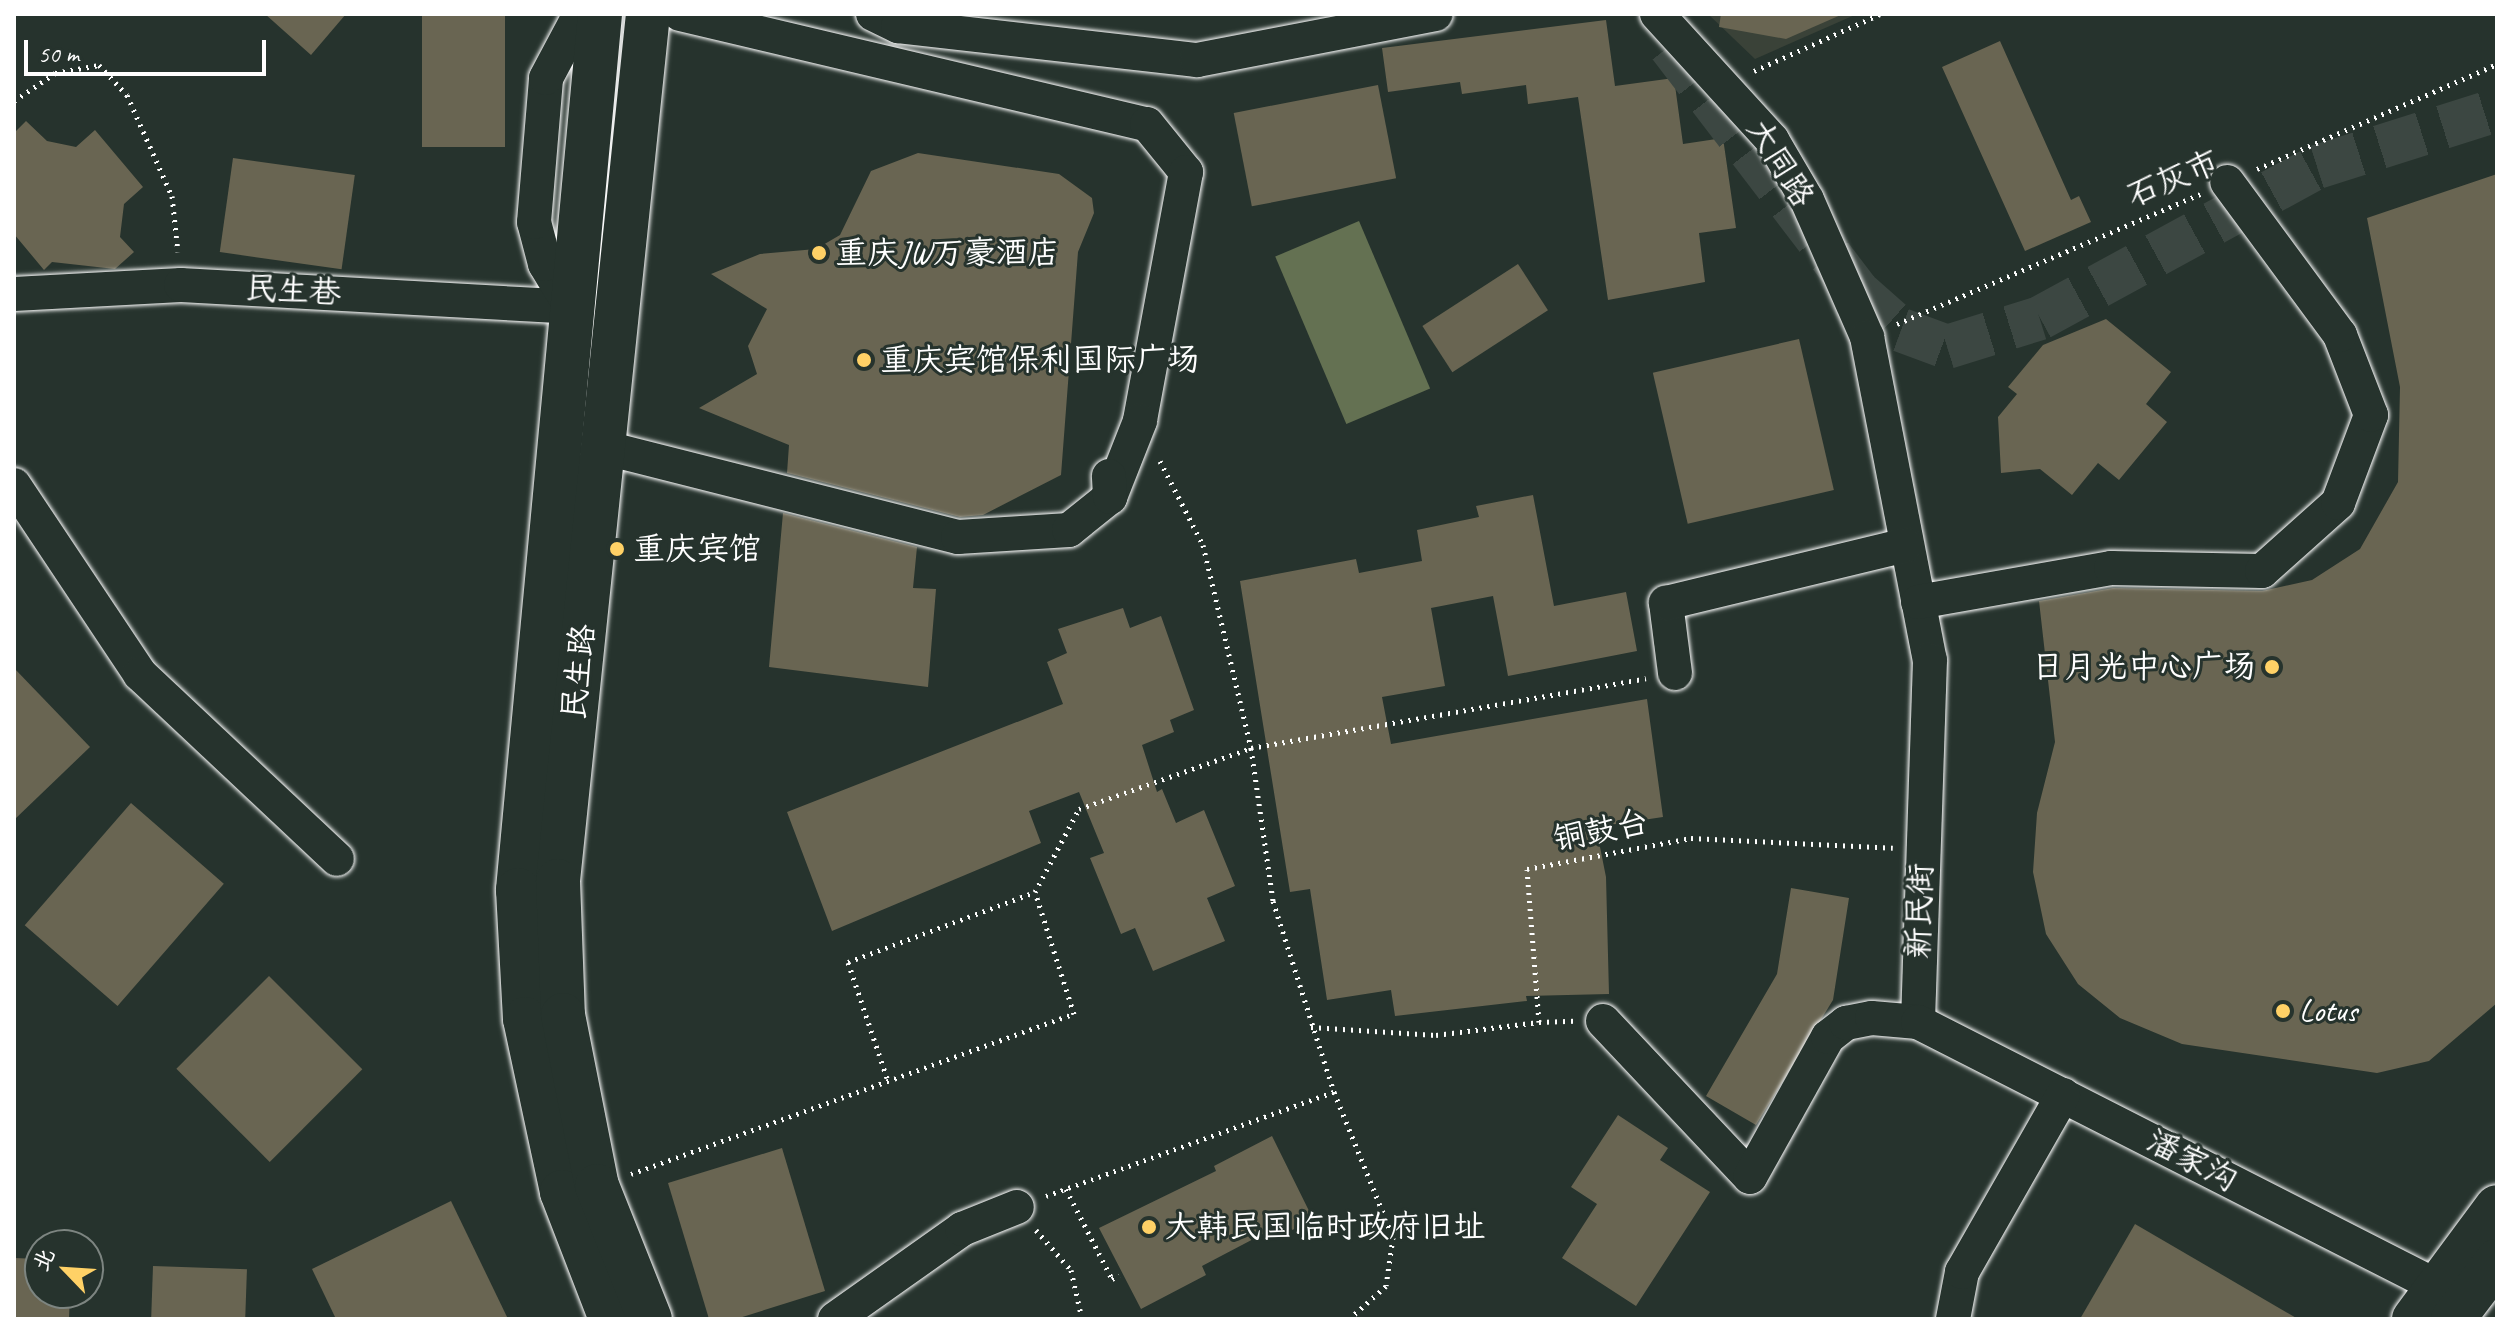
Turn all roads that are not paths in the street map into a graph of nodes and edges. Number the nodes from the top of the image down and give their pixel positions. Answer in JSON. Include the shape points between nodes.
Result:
{"nodes":[{"id":1,"x":580,"y":14,"type":"edge"},
{"id":2,"x":600,"y":14,"type":"edge"},
{"id":3,"x":648,"y":14,"type":"edge"},
{"id":4,"x":680,"y":14,"type":"edge"},
{"id":5,"x":873,"y":14,"type":"edge"},
{"id":6,"x":1436,"y":14,"type":"edge"},
{"id":7,"x":1657,"y":14,"type":"edge"},
{"id":8,"x":2227,"y":182,"type":"road end"},
{"id":9,"x":14,"y":294,"type":"edge"},
{"id":10,"x":571,"y":307,"type":"junction"},
{"id":11,"x":1867,"y":337,"type":"joint"},
{"id":12,"x":1107,"y":441,"type":"dead end"},
{"id":13,"x":602,"y":447,"type":"junction"},
{"id":14,"x":14,"y":485,"type":"edge"},
{"id":15,"x":1110,"y":497,"type":"junction"},
{"id":16,"x":1906,"y":545,"type":"junction"},
{"id":17,"x":1918,"y":602,"type":"junction"},
{"id":18,"x":1675,"y":673,"type":"road end"},
{"id":19,"x":337,"y":859,"type":"dead end"},
{"id":20,"x":1603,"y":1021,"type":"dead end"},
{"id":21,"x":1918,"y":1022,"type":"junction"},
{"id":22,"x":2063,"y":1095,"type":"junction"},
{"id":23,"x":1017,"y":1207,"type":"road end"},
{"id":24,"x":2497,"y":1207,"type":"edge"},
{"id":25,"x":2497,"y":1261,"type":"edge"},
{"id":26,"x":2452,"y":1301,"type":"edge"},
{"id":27,"x":611,"y":1319,"type":"edge"},
{"id":28,"x":650,"y":1319,"type":"edge"},
{"id":29,"x":835,"y":1319,"type":"edge"},
{"id":30,"x":1953,"y":1319,"type":"edge"},
{"id":31,"x":2414,"y":1319,"type":"edge"}],
"edges":[{"from":1,"to":10,"type":"street","via":[[546,78],[534,222],[545,264]]},
{"from":2,"to":10,"type":"main road","name":"民生路"},
{"from":3,"to":13,"type":"main road","name":"民生路"},
{"from":4,"to":15,"type":"street","via":[[1147,124],[1186,172],[1140,421]]},
{"from":5,"to":6,"type":"street","via":[[898,26],[1197,60]]},
{"from":7,"to":11,"type":"street","name":"大同路","via":[[1725,84],[1791,170]]},
{"from":8,"to":17,"type":"street","via":[[2340,335],[2371,415],[2338,503],[2262,571],[2111,568]]},
{"from":9,"to":10,"type":"street","name":"民生巷","via":[[181,285]]},
{"from":10,"to":27,"type":"main road","name":"民生路","via":[[518,890],[525,1019],[562,1192]]},
{"from":11,"to":16,"type":"street","name":"新民街"},
{"from":12,"to":15,"type":"street"},
{"from":13,"to":15,"type":"street","via":[[958,537],[1069,530]]},
{"from":13,"to":28,"type":"main road","name":"民生路","via":[[558,881],[563,1015],[597,1186]]},
{"from":14,"to":19,"type":"street","via":[[140,674]]},
{"from":16,"to":17,"type":"street","name":"新民街"},
{"from":16,"to":18,"type":"street","via":[[1666,603]]},
{"from":17,"to":21,"type":"street","name":"新民街","via":[[1930,660]]},
{"from":20,"to":21,"type":"street","via":[[1750,1177],[1828,1037],[1846,1023],[1872,1018]]},
{"from":21,"to":22,"type":"street","name":"潘家沟"},
{"from":22,"to":26,"type":"street","name":"潘家沟"},
{"from":22,"to":30,"type":"street","via":[[1962,1272]]},
{"from":23,"to":29,"type":"street","via":[[962,1229]]},
{"from":24,"to":26,"type":"main road"},
{"from":25,"to":26,"type":"main road"},
{"from":26,"to":31,"type":"main road"}]}
